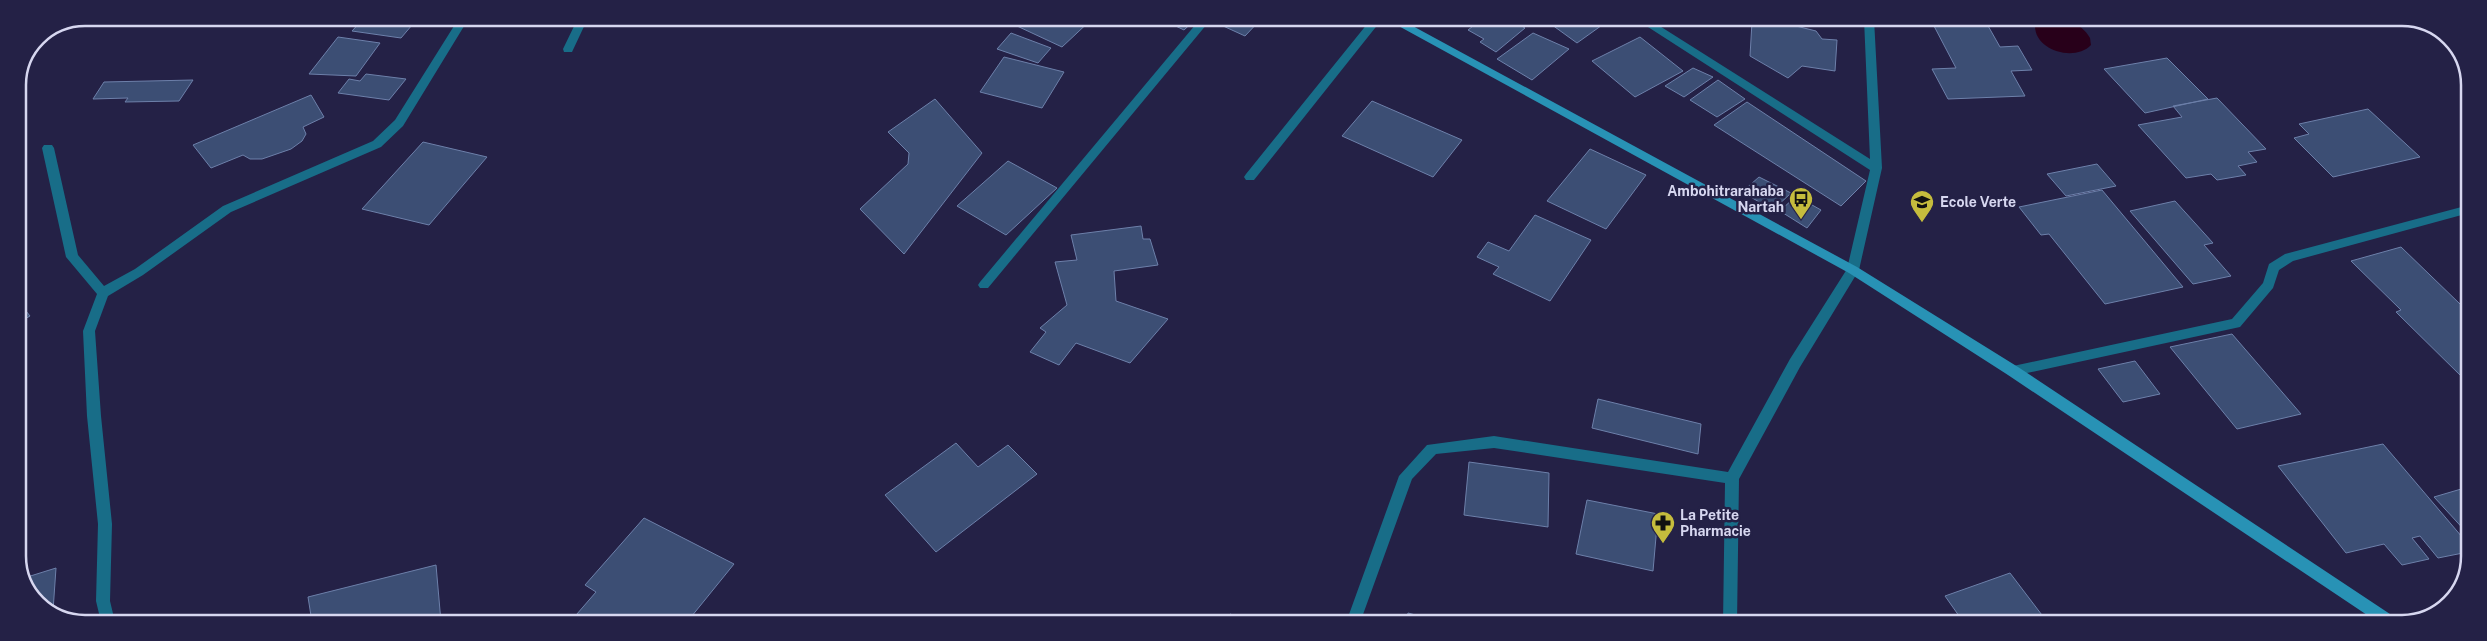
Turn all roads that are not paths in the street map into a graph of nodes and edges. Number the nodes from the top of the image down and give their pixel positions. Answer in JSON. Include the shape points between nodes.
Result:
{"nodes":[{"id":1,"x":459,"y":26,"type":"edge"},
{"id":2,"x":579,"y":26,"type":"edge"},
{"id":3,"x":1200,"y":26,"type":"edge"},
{"id":4,"x":1372,"y":26,"type":"edge"},
{"id":5,"x":1404,"y":26,"type":"edge"},
{"id":6,"x":1652,"y":26,"type":"edge"},
{"id":7,"x":1869,"y":26,"type":"edge"},
{"id":8,"x":568,"y":49,"type":"dead end"},
{"id":9,"x":48,"y":148,"type":"dead end"},
{"id":10,"x":1876,"y":168,"type":"junction"},
{"id":11,"x":1250,"y":177,"type":"dead end"},
{"id":12,"x":2461,"y":211,"type":"edge"},
{"id":13,"x":1854,"y":270,"type":"junction"},
{"id":14,"x":984,"y":285,"type":"dead end"},
{"id":15,"x":103,"y":293,"type":"junction"},
{"id":16,"x":2014,"y":371,"type":"junction"},
{"id":17,"x":1732,"y":478,"type":"junction"},
{"id":18,"x":106,"y":615,"type":"edge"},
{"id":19,"x":1356,"y":615,"type":"edge"},
{"id":20,"x":1730,"y":615,"type":"edge"},
{"id":21,"x":2378,"y":615,"type":"edge"}],
"edges":[{"from":1,"to":15,"type":"street","via":[[399,123],[377,144],[227,209],[140,272]]},
{"from":2,"to":8,"type":"street"},
{"from":3,"to":14,"type":"street"},
{"from":4,"to":11,"type":"street"},
{"from":5,"to":13,"type":"street"},
{"from":6,"to":10,"type":"street"},
{"from":7,"to":10,"type":"street"},
{"from":9,"to":15,"type":"street","via":[[72,257]]},
{"from":10,"to":13,"type":"street"},
{"from":12,"to":16,"type":"street","via":[[2289,257],[2273,267],[2269,285],[2236,323]]},
{"from":13,"to":16,"type":"street"},
{"from":13,"to":17,"type":"street","via":[[1796,363]]},
{"from":15,"to":18,"type":"street","via":[[89,331],[105,524],[103,601]]},
{"from":16,"to":21,"type":"street"},
{"from":17,"to":19,"type":"street","via":[[1494,442],[1432,449],[1406,476]]},
{"from":17,"to":20,"type":"street"}]}
